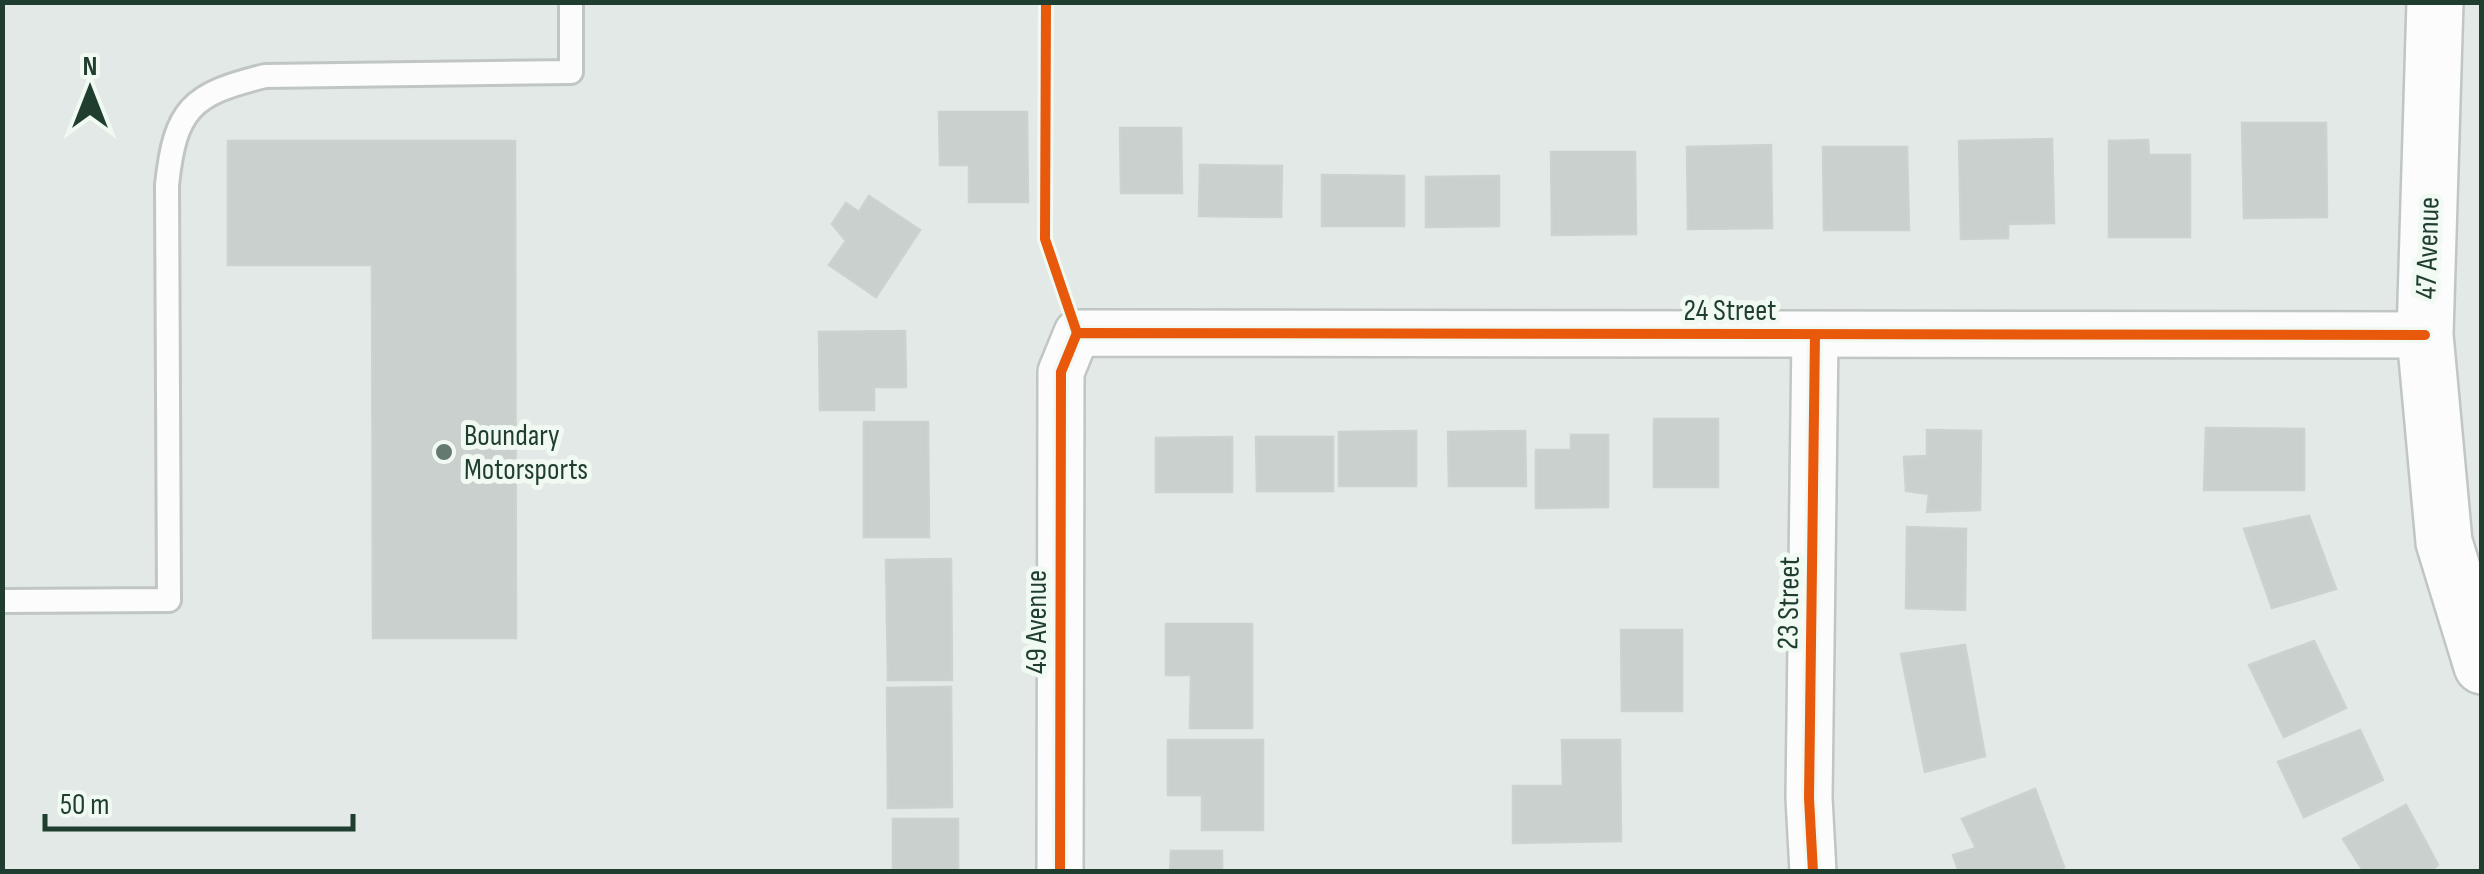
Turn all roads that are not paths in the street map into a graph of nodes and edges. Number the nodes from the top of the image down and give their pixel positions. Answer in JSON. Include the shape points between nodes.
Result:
{"nodes":[{"id":1,"x":571,"y":2,"type":"edge"},
{"id":2,"x":2435,"y":2,"type":"edge"},
{"id":3,"x":2425,"y":334,"type":"junction"},
{"id":4,"x":1815,"y":335,"type":"junction"},
{"id":5,"x":1061,"y":372,"type":"joint"},
{"id":6,"x":2,"y":601,"type":"edge"},
{"id":7,"x":2482,"y":666,"type":"edge"},
{"id":8,"x":1060,"y":872,"type":"edge"},
{"id":9,"x":1813,"y":872,"type":"edge"}],
"edges":[{"from":1,"to":6,"type":"lane","via":[[571,72],[265,76],[223,86],[192,106],[172,140],[167,185],[169,600]]},
{"from":2,"to":3,"type":"street","name":"47 Avenue"},
{"from":3,"to":4,"type":"street","name":"24 Street"},
{"from":3,"to":7,"type":"street","name":"47 Avenue","via":[[2444,542]]},
{"from":4,"to":5,"type":"street","name":"24 Street","via":[[1077,332]]},
{"from":4,"to":9,"type":"street","name":"23 Street"},
{"from":5,"to":8,"type":"street","name":"49 Avenue"}]}
